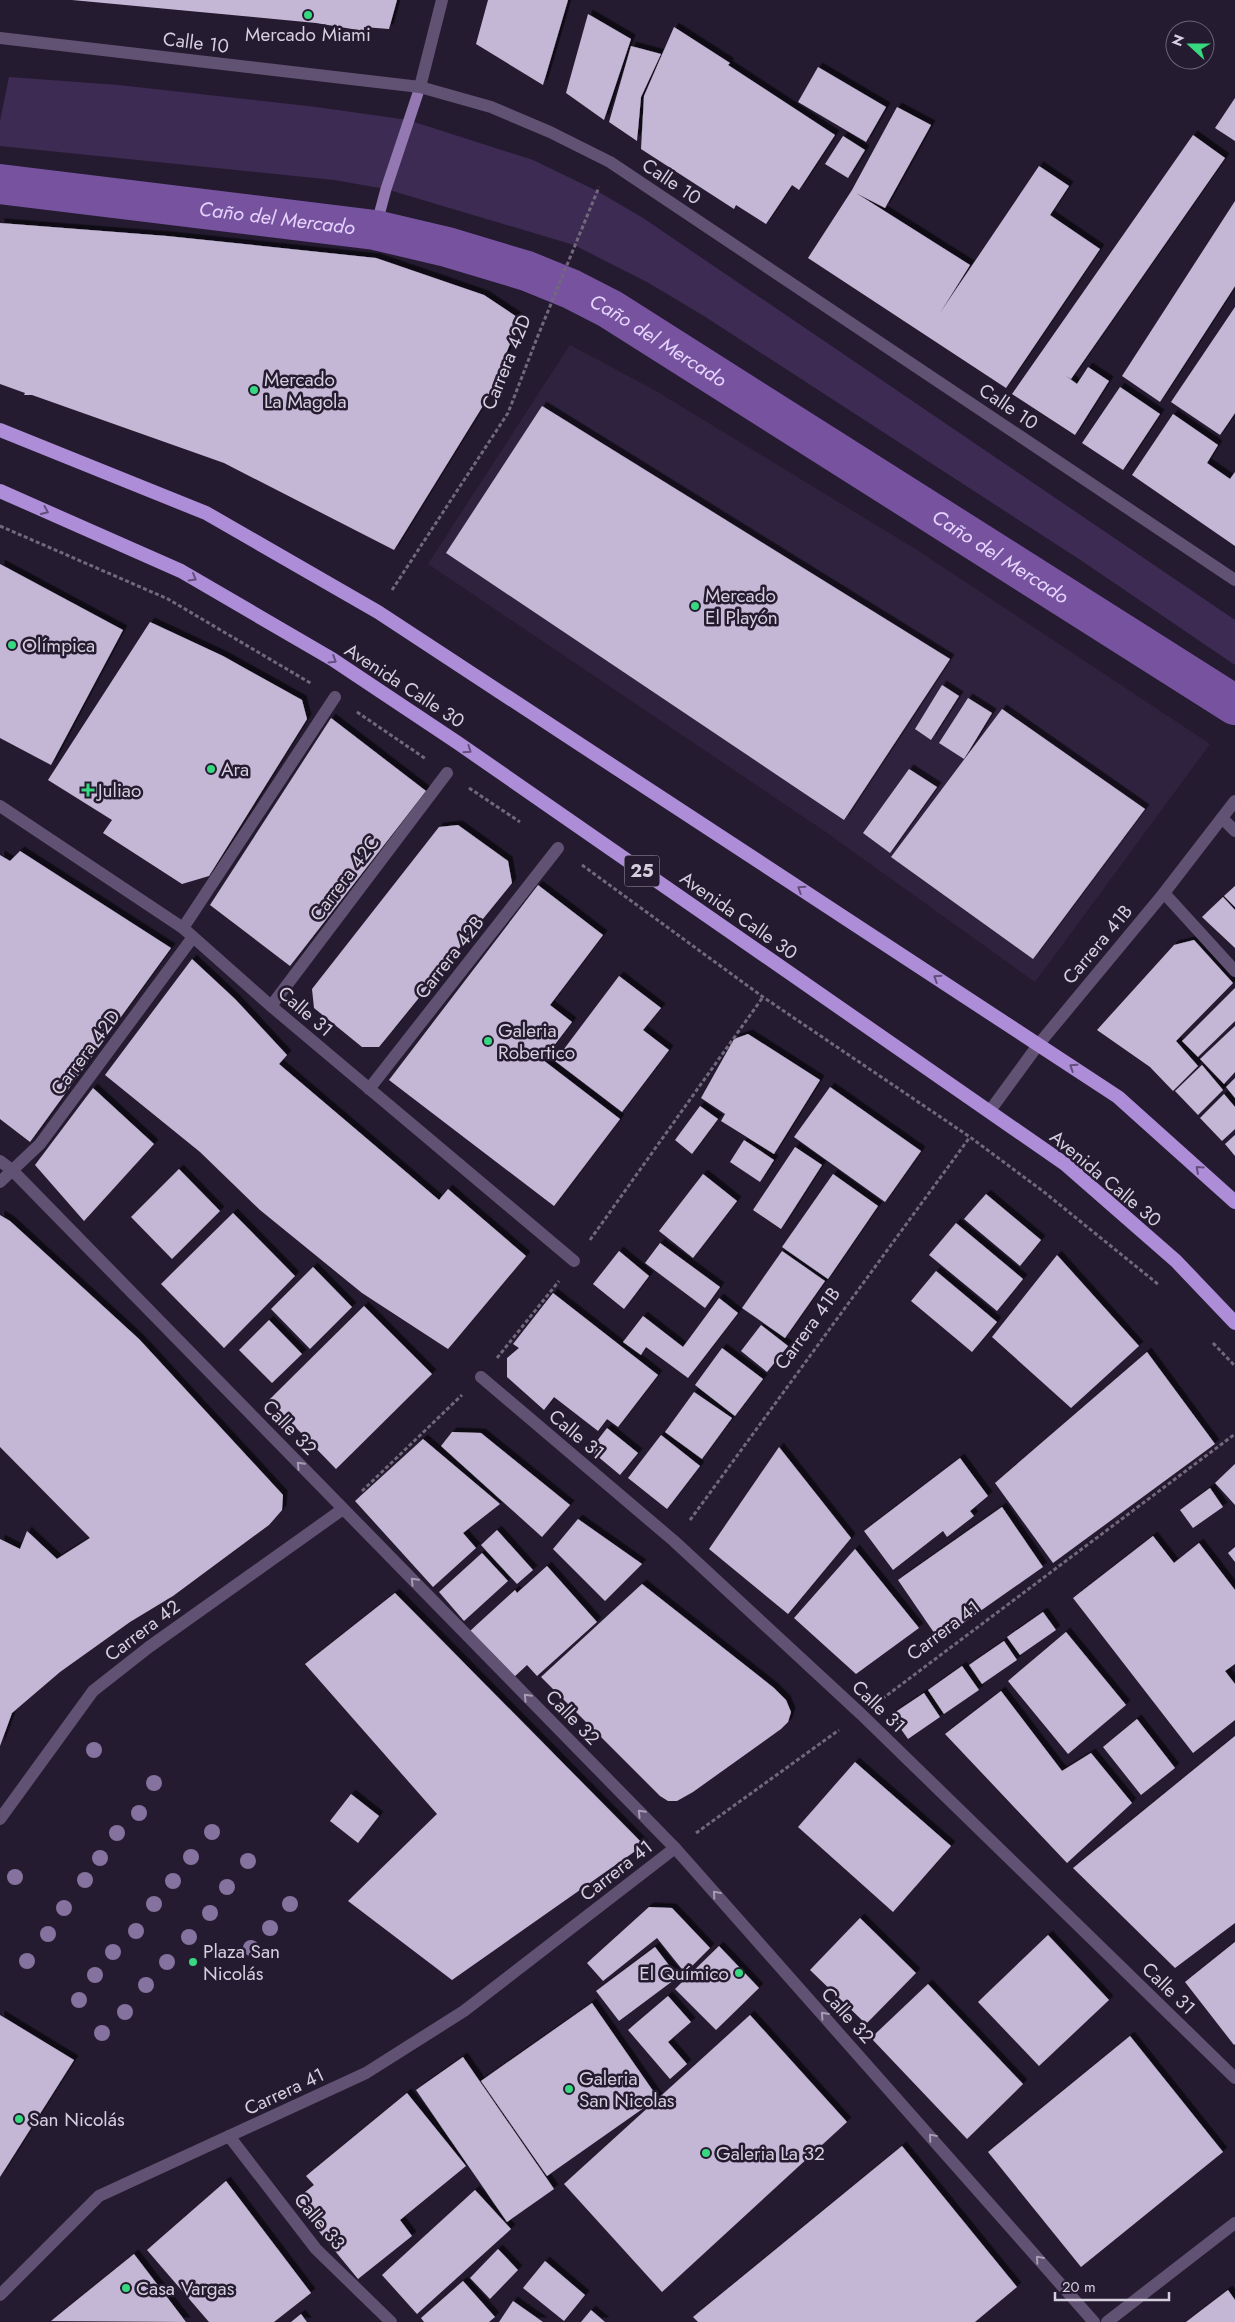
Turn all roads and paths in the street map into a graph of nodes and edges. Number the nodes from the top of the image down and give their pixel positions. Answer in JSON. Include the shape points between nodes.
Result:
{"nodes":[{"id":1,"x":442,"y":0,"type":"edge"},
{"id":2,"x":0,"y":38,"type":"edge"},
{"id":3,"x":420,"y":87,"type":"junction"},
{"id":4,"x":610,"y":162,"type":"junction"},
{"id":5,"x":0,"y":430,"type":"edge"},
{"id":6,"x":0,"y":491,"type":"edge"},
{"id":7,"x":0,"y":526,"type":"edge"},
{"id":8,"x":1235,"y":580,"type":"edge"},
{"id":9,"x":378,"y":612,"type":"junction"},
{"id":10,"x":335,"y":697,"type":"junction"},
{"id":11,"x":446,"y":773,"type":"junction"},
{"id":12,"x":1235,"y":802,"type":"edge"},
{"id":13,"x":0,"y":806,"type":"edge"},
{"id":14,"x":1222,"y":818,"type":"junction"},
{"id":15,"x":1235,"y":830,"type":"edge"},
{"id":16,"x":558,"y":848,"type":"junction"},
{"id":17,"x":1164,"y":893,"type":"junction"},
{"id":18,"x":183,"y":928,"type":"junction"},
{"id":19,"x":193,"y":937,"type":"junction"},
{"id":20,"x":1235,"y":972,"type":"edge"},
{"id":21,"x":271,"y":1006,"type":"junction"},
{"id":22,"x":1038,"y":1044,"type":"junction"},
{"id":23,"x":369,"y":1090,"type":"junction"},
{"id":24,"x":989,"y":1112,"type":"junction"},
{"id":25,"x":970,"y":1137,"type":"junction"},
{"id":26,"x":0,"y":1161,"type":"edge"},
{"id":27,"x":12,"y":1170,"type":"junction"},
{"id":28,"x":0,"y":1182,"type":"edge"},
{"id":29,"x":1235,"y":1202,"type":"edge"},
{"id":30,"x":574,"y":1262,"type":"dead end"},
{"id":31,"x":1160,"y":1287,"type":"dead end"},
{"id":32,"x":1235,"y":1323,"type":"edge"},
{"id":33,"x":1208,"y":1337,"type":"dead end"},
{"id":34,"x":1235,"y":1366,"type":"edge"},
{"id":35,"x":481,"y":1377,"type":"dead end"},
{"id":36,"x":1235,"y":1434,"type":"edge"},
{"id":37,"x":343,"y":1509,"type":"junction"},
{"id":38,"x":674,"y":1541,"type":"junction"},
{"id":39,"x":861,"y":1714,"type":"junction"},
{"id":40,"x":0,"y":1819,"type":"edge"},
{"id":41,"x":675,"y":1848,"type":"junction"},
{"id":42,"x":1235,"y":2078,"type":"edge"},
{"id":43,"x":229,"y":2136,"type":"junction"},
{"id":44,"x":1235,"y":2223,"type":"edge"},
{"id":45,"x":0,"y":2295,"type":"edge"},
{"id":46,"x":391,"y":2322,"type":"edge"},
{"id":47,"x":1094,"y":2322,"type":"edge"},
{"id":48,"x":1107,"y":2322,"type":"edge"}],
"edges":[{"from":1,"to":3,"type":"street"},
{"from":2,"to":3,"type":"street","name":"Calle 10"},
{"from":3,"to":4,"type":"street","name":"Calle 10","via":[[491,107]]},
{"from":4,"to":8,"type":"street","name":"Calle 10"},
{"from":4,"to":9,"type":"path","name":"Carrera 42D","via":[[508,413]]},
{"from":5,"to":9,"type":"highway","via":[[206,513]]},
{"from":6,"to":24,"type":"highway","name":"Avenida Calle 30","number":"25","one_way":true,"via":[[181,571],[332,659],[458,742]]},
{"from":7,"to":10,"type":"path","via":[[168,599]]},
{"from":22,"to":9,"type":"highway","one_way":true},
{"from":10,"to":11,"type":"path"},
{"from":10,"to":18,"type":"street"},
{"from":11,"to":16,"type":"path"},
{"from":11,"to":21,"type":"street","name":"Carrera 42C"},
{"from":12,"to":14,"type":"street","name":"Carrera 41B"},
{"from":13,"to":18,"type":"street","name":"Calle 31"},
{"from":14,"to":15,"type":"street"},
{"from":14,"to":17,"type":"street","name":"Carrera 41B"},
{"from":16,"to":23,"type":"street","name":"Carrera 42B"},
{"from":16,"to":25,"type":"path","via":[[763,997]]},
{"from":17,"to":20,"type":"street"},
{"from":17,"to":22,"type":"street","name":"Carrera 41B"},
{"from":18,"to":19,"type":"street","name":"Calle 31"},
{"from":19,"to":21,"type":"street","name":"Calle 31"},
{"from":19,"to":27,"type":"street","name":"Carrera 42D","via":[[40,1144]]},
{"from":21,"to":23,"type":"street","name":"Calle 31"},
{"from":22,"to":24,"type":"street","name":"Carrera 41B"},
{"from":29,"to":22,"type":"highway","one_way":true,"via":[[1118,1097]]},
{"from":23,"to":30,"type":"street","name":"Calle 31"},
{"from":24,"to":32,"type":"highway","name":"Avenida Calle 30","number":"25","via":[[1065,1164],[1176,1261]]},
{"from":25,"to":31,"type":"path","via":[[1044,1192]]},
{"from":25,"to":38,"type":"path","name":"Carrera 41B"},
{"from":26,"to":27,"type":"street","name":"Calle 32"},
{"from":27,"to":28,"type":"street","name":"Carrera 42D"},
{"from":37,"to":27,"type":"street","name":"Calle 32","one_way":true},
{"from":33,"to":34,"type":"path"},
{"from":35,"to":38,"type":"street","name":"Calle 31"},
{"from":36,"to":39,"type":"path","name":"Carrera 41"},
{"from":37,"to":40,"type":"street","name":"Carrera 42","via":[[149,1647],[93,1691]]},
{"from":41,"to":37,"type":"street","name":"Calle 32","one_way":true},
{"from":38,"to":39,"type":"street","name":"Calle 31"},
{"from":39,"to":41,"type":"path","name":"Carrera 41"},
{"from":39,"to":42,"type":"street","name":"Calle 31"},
{"from":41,"to":43,"type":"street","name":"Carrera 41","via":[[464,2011],[366,2073]]},
{"from":47,"to":41,"type":"street","name":"Calle 32","one_way":true},
{"from":43,"to":45,"type":"street","name":"Carrera 41","via":[[99,2196]]},
{"from":43,"to":46,"type":"street","name":"Calle 33","via":[[316,2249]]},
{"from":44,"to":48,"type":"street"}]}
